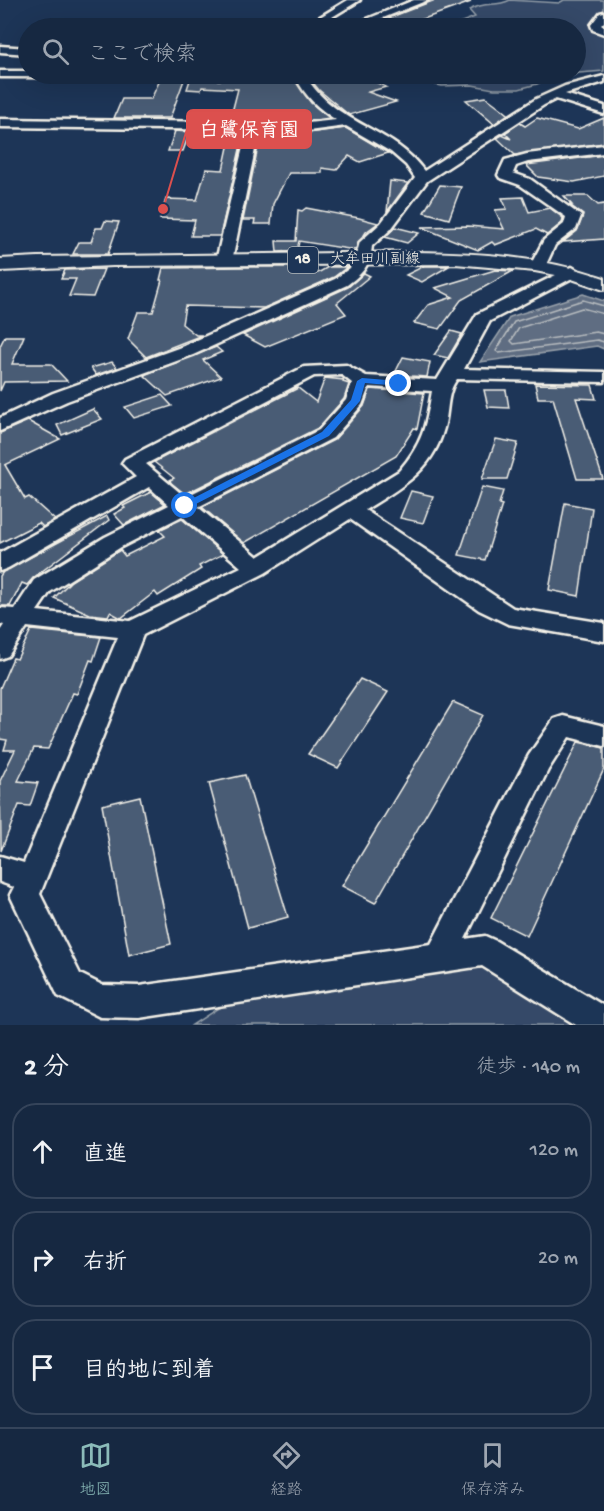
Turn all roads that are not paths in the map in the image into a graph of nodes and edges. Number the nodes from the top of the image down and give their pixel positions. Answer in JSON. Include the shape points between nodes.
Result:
{"nodes":[{"id":1,"x":355,"y":0,"type":"edge"},
{"id":2,"x":423,"y":0,"type":"edge"},
{"id":3,"x":604,"y":15,"type":"edge"},
{"id":4,"x":324,"y":18,"type":"edge"},
{"id":5,"x":376,"y":18,"type":"edge"},
{"id":6,"x":604,"y":31,"type":"edge"},
{"id":7,"x":0,"y":43,"type":"edge"},
{"id":8,"x":18,"y":44,"type":"edge"},
{"id":9,"x":0,"y":49,"type":"edge"},
{"id":10,"x":18,"y":50,"type":"edge"},
{"id":11,"x":0,"y":74,"type":"edge"},
{"id":12,"x":18,"y":74,"type":"edge"},
{"id":13,"x":604,"y":79,"type":"edge"},
{"id":14,"x":306,"y":84,"type":"edge"},
{"id":15,"x":585,"y":84,"type":"edge"},
{"id":16,"x":586,"y":84,"type":"edge"},
{"id":17,"x":555,"y":95,"type":"junction"},
{"id":18,"x":604,"y":110,"type":"edge"},
{"id":19,"x":0,"y":123,"type":"edge"},
{"id":20,"x":345,"y":123,"type":"junction"},
{"id":21,"x":254,"y":126,"type":"junction"},
{"id":22,"x":604,"y":149,"type":"edge"},
{"id":23,"x":422,"y":178,"type":"junction"},
{"id":24,"x":363,"y":260,"type":"junction"},
{"id":25,"x":224,"y":261,"type":"junction"},
{"id":26,"x":0,"y":265,"type":"edge"},
{"id":27,"x":538,"y":266,"type":"junction"},
{"id":28,"x":572,"y":272,"type":"junction"},
{"id":29,"x":604,"y":284,"type":"edge"},
{"id":30,"x":604,"y":377,"type":"edge"},
{"id":31,"x":447,"y":380,"type":"junction"},
{"id":32,"x":362,"y":381,"type":"junction"},
{"id":33,"x":0,"y":425,"type":"edge"},
{"id":34,"x":150,"y":478,"type":"junction"},
{"id":35,"x":185,"y":506,"type":"junction"},
{"id":36,"x":350,"y":509,"type":"junction"},
{"id":37,"x":0,"y":563,"type":"edge"},
{"id":38,"x":257,"y":568,"type":"junction"},
{"id":39,"x":11,"y":618,"type":"edge"},
{"id":40,"x":133,"y":630,"type":"junction"},
{"id":41,"x":604,"y":632,"type":"edge"},
{"id":42,"x":0,"y":650,"type":"edge"},
{"id":43,"x":604,"y":736,"type":"edge"},
{"id":44,"x":0,"y":870,"type":"edge"},
{"id":45,"x":31,"y":879,"type":"junction"},
{"id":46,"x":441,"y":956,"type":"junction"},
{"id":47,"x":604,"y":1024,"type":"edge"}],
"edges":[{"from":1,"to":4,"type":"street"},
{"from":2,"to":5,"type":"street"},
{"from":3,"to":6,"type":"street","via":[[596,25]]},
{"from":7,"to":8,"type":"street"},
{"from":9,"to":10,"type":"street"},
{"from":11,"to":12,"type":"street"},
{"from":13,"to":16,"type":"street"},
{"from":14,"to":20,"type":"street"},
{"from":15,"to":17,"type":"street"},
{"from":17,"to":18,"type":"street"},
{"from":17,"to":23,"type":"street"},
{"from":19,"to":21,"type":"street"},
{"from":20,"to":21,"type":"street"},
{"from":20,"to":23,"type":"street","via":[[394,148],[414,164]]},
{"from":21,"to":25,"type":"street"},
{"from":22,"to":27,"type":"street","via":[[510,163],[505,175],[525,182],[574,216],[571,226],[549,243]]},
{"from":23,"to":24,"type":"street","via":[[386,226],[365,245]]},
{"from":24,"to":25,"type":"main road","name":"大牟田川副線","number":"18"},
{"from":24,"to":27,"type":"main road","name":"大牟田川副線","number":"18","via":[[441,259]]},
{"from":24,"to":33,"type":"street","via":[[341,282],[187,351],[60,397]]},
{"from":25,"to":26,"type":"main road","name":"大牟田川副線","number":"18"},
{"from":27,"to":28,"type":"main road","name":"大牟田川副線","number":"18"},
{"from":28,"to":29,"type":"main road","name":"大牟田川副線","number":"18"},
{"from":28,"to":31,"type":"street","via":[[483,318]]},
{"from":30,"to":31,"type":"street"},
{"from":31,"to":32,"type":"street"},
{"from":31,"to":36,"type":"street","via":[[424,454],[406,475]]},
{"from":32,"to":34,"type":"street","via":[[346,370],[310,371],[132,463]]},
{"from":32,"to":35,"type":"street","via":[[355,401],[326,434]]},
{"from":34,"to":35,"type":"street"},
{"from":34,"to":37,"type":"street"},
{"from":35,"to":38,"type":"street"},
{"from":35,"to":39,"type":"street","via":[[113,542],[42,586]]},
{"from":36,"to":38,"type":"street"},
{"from":36,"to":41,"type":"street","via":[[508,616]]},
{"from":38,"to":40,"type":"street"},
{"from":39,"to":40,"type":"street"},
{"from":39,"to":42,"type":"street"},
{"from":40,"to":45,"type":"street"},
{"from":43,"to":46,"type":"street","via":[[563,726],[538,763]]},
{"from":44,"to":45,"type":"street"},
{"from":45,"to":46,"type":"street","via":[[25,895],[69,985],[100,1000],[139,1002]]},
{"from":46,"to":47,"type":"street","via":[[484,951]]}]}
